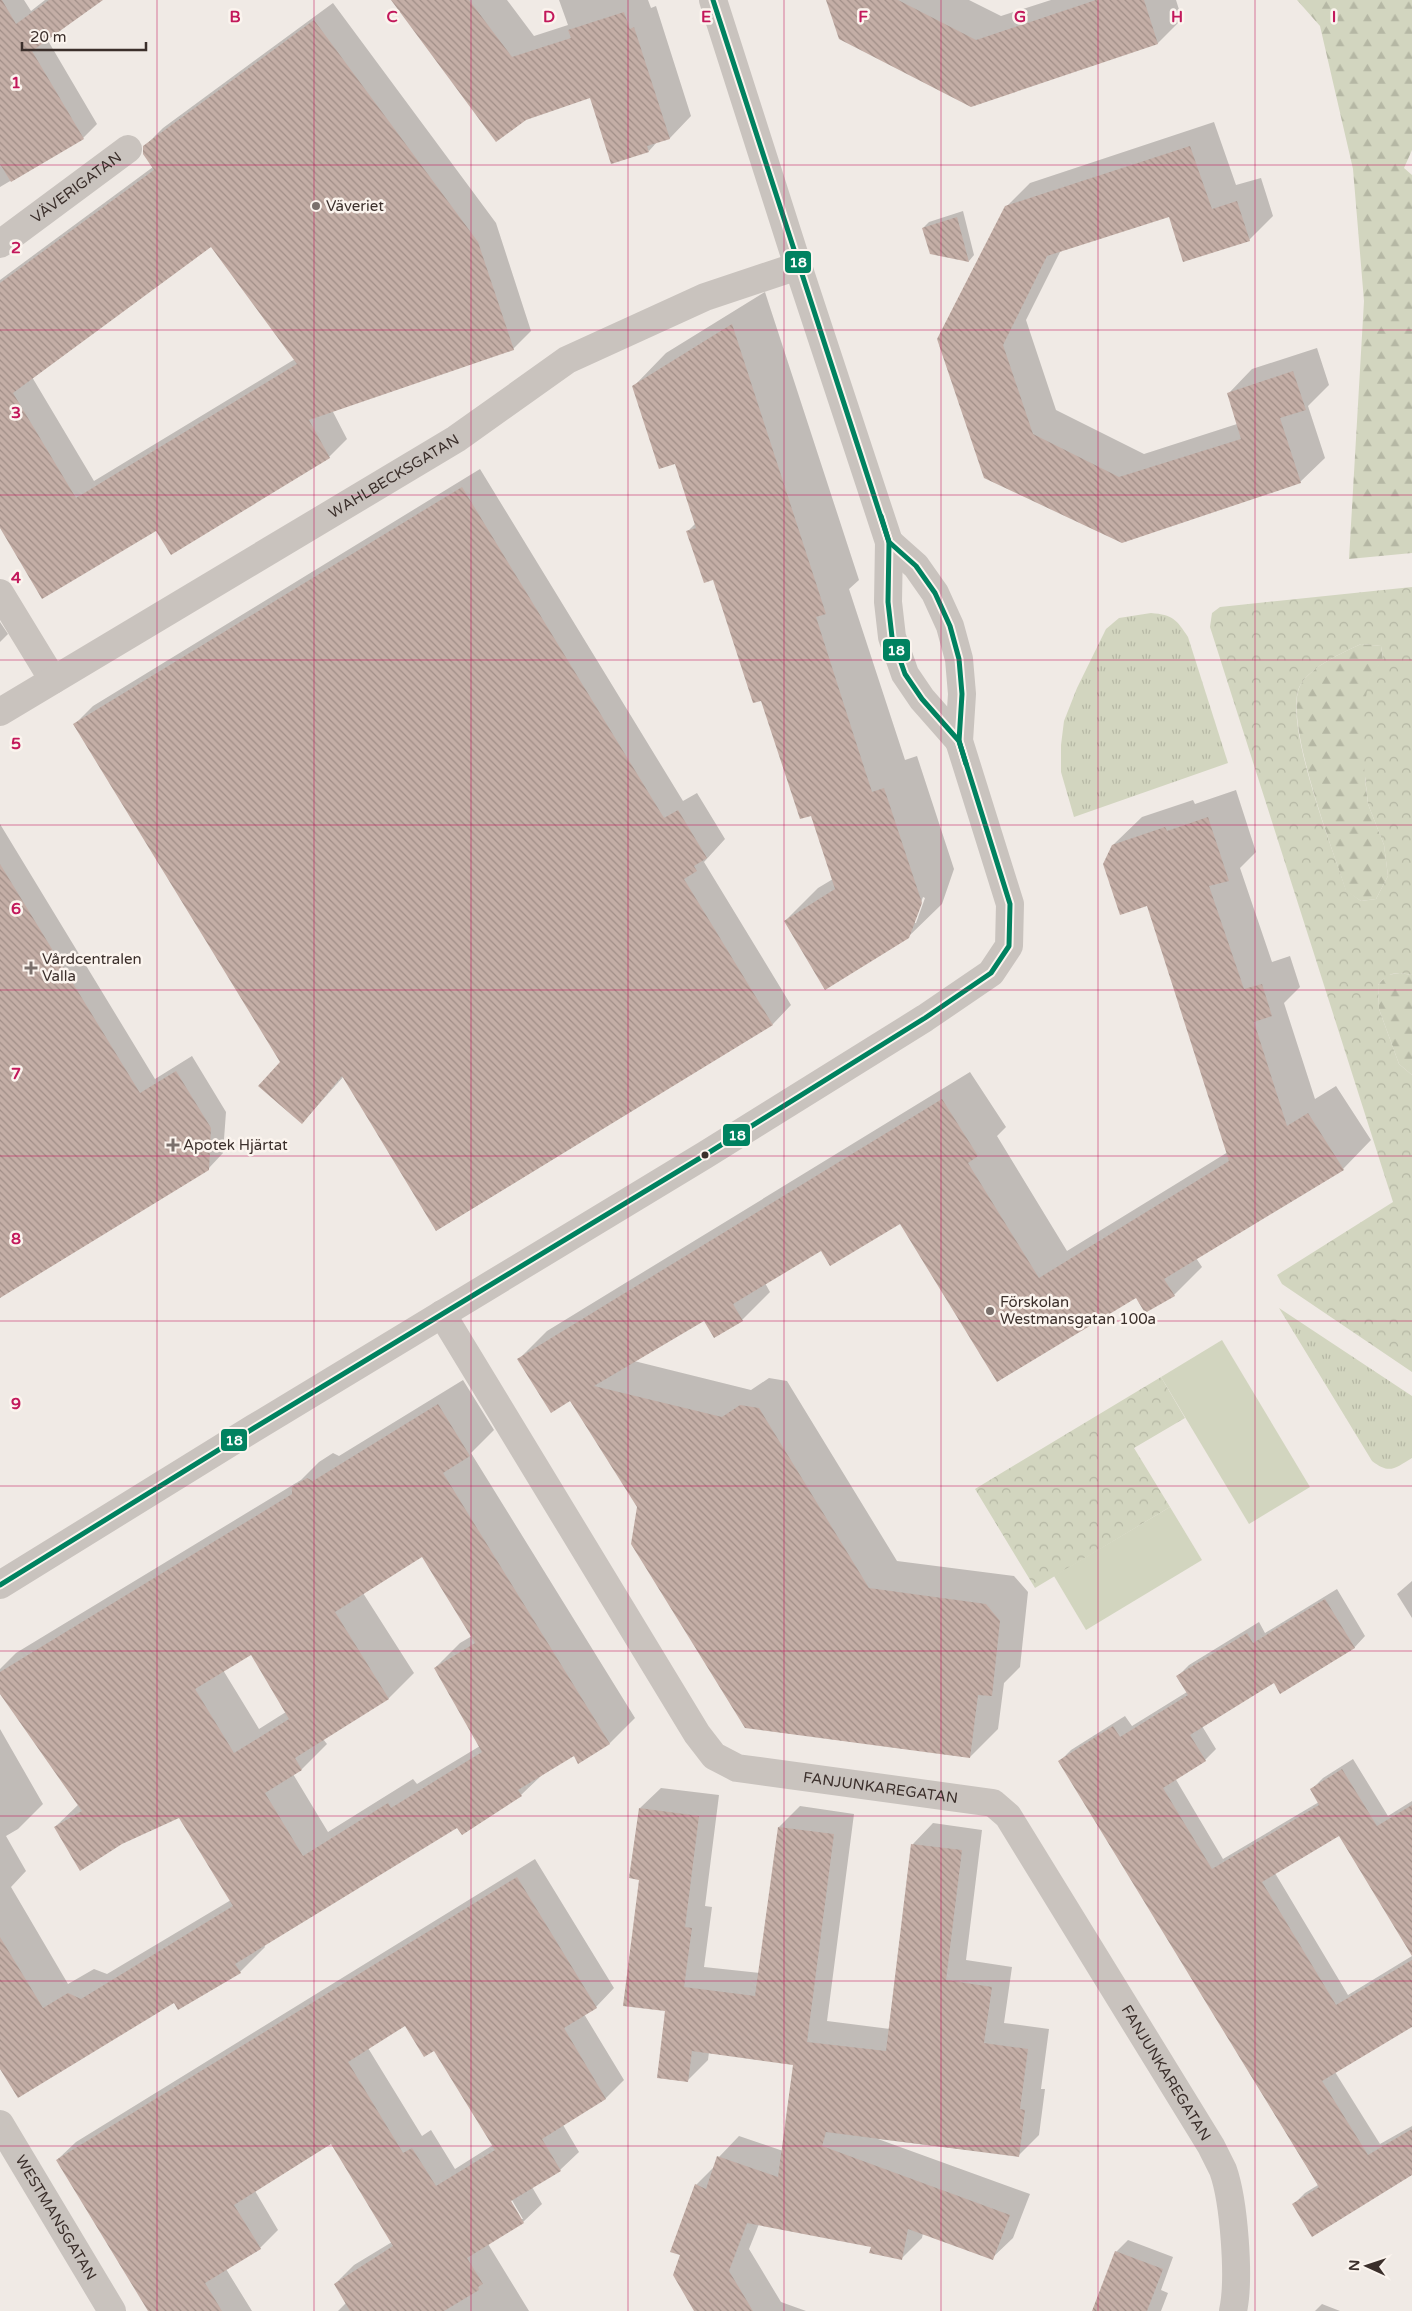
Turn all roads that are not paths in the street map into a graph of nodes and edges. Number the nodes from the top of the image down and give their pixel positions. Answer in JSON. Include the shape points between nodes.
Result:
{"nodes":[{"id":1,"x":713,"y":0,"type":"edge"},
{"id":2,"x":128,"y":149,"type":"dead end"},
{"id":3,"x":0,"y":244,"type":"edge"},
{"id":4,"x":798,"y":266,"type":"junction"},
{"id":5,"x":889,"y":542,"type":"junction"},
{"id":6,"x":0,"y":593,"type":"edge"},
{"id":7,"x":53,"y":680,"type":"junction"},
{"id":8,"x":0,"y":712,"type":"edge"},
{"id":9,"x":959,"y":741,"type":"junction"},
{"id":10,"x":442,"y":1314,"type":"junction"},
{"id":11,"x":0,"y":1585,"type":"edge"},
{"id":12,"x":0,"y":2124,"type":"edge"},
{"id":13,"x":112,"y":2311,"type":"edge"},
{"id":14,"x":1233,"y":2311,"type":"edge"}],
"edges":[{"from":1,"to":4,"type":"street"},
{"from":2,"to":3,"type":"street","name":"VÄVERIGATAN"},
{"from":4,"to":5,"type":"street"},
{"from":4,"to":7,"type":"street","name":"WAHLBECKSGATAN","via":[[705,296],[567,360],[456,439]]},
{"from":5,"to":9,"type":"street","via":[[888,602],[892,637],[904,674]]},
{"from":5,"to":9,"type":"street","via":[[916,566],[935,593],[950,626],[959,659],[962,694]]},
{"from":6,"to":7,"type":"street"},
{"from":7,"to":8,"type":"street","name":"WAHLBECKSGATAN"},
{"from":9,"to":10,"type":"street","via":[[1010,904],[1009,946],[991,973],[925,1018],[705,1155]]},
{"from":10,"to":11,"type":"street"},
{"from":10,"to":14,"type":"street","name":"FANJUNKAREGATAN","via":[[697,1734],[714,1756],[737,1768],[992,1803],[1008,1816],[1211,2146],[1223,2171],[1236,2266]]},
{"from":12,"to":13,"type":"street","name":"WESTMANSGATAN"}]}
